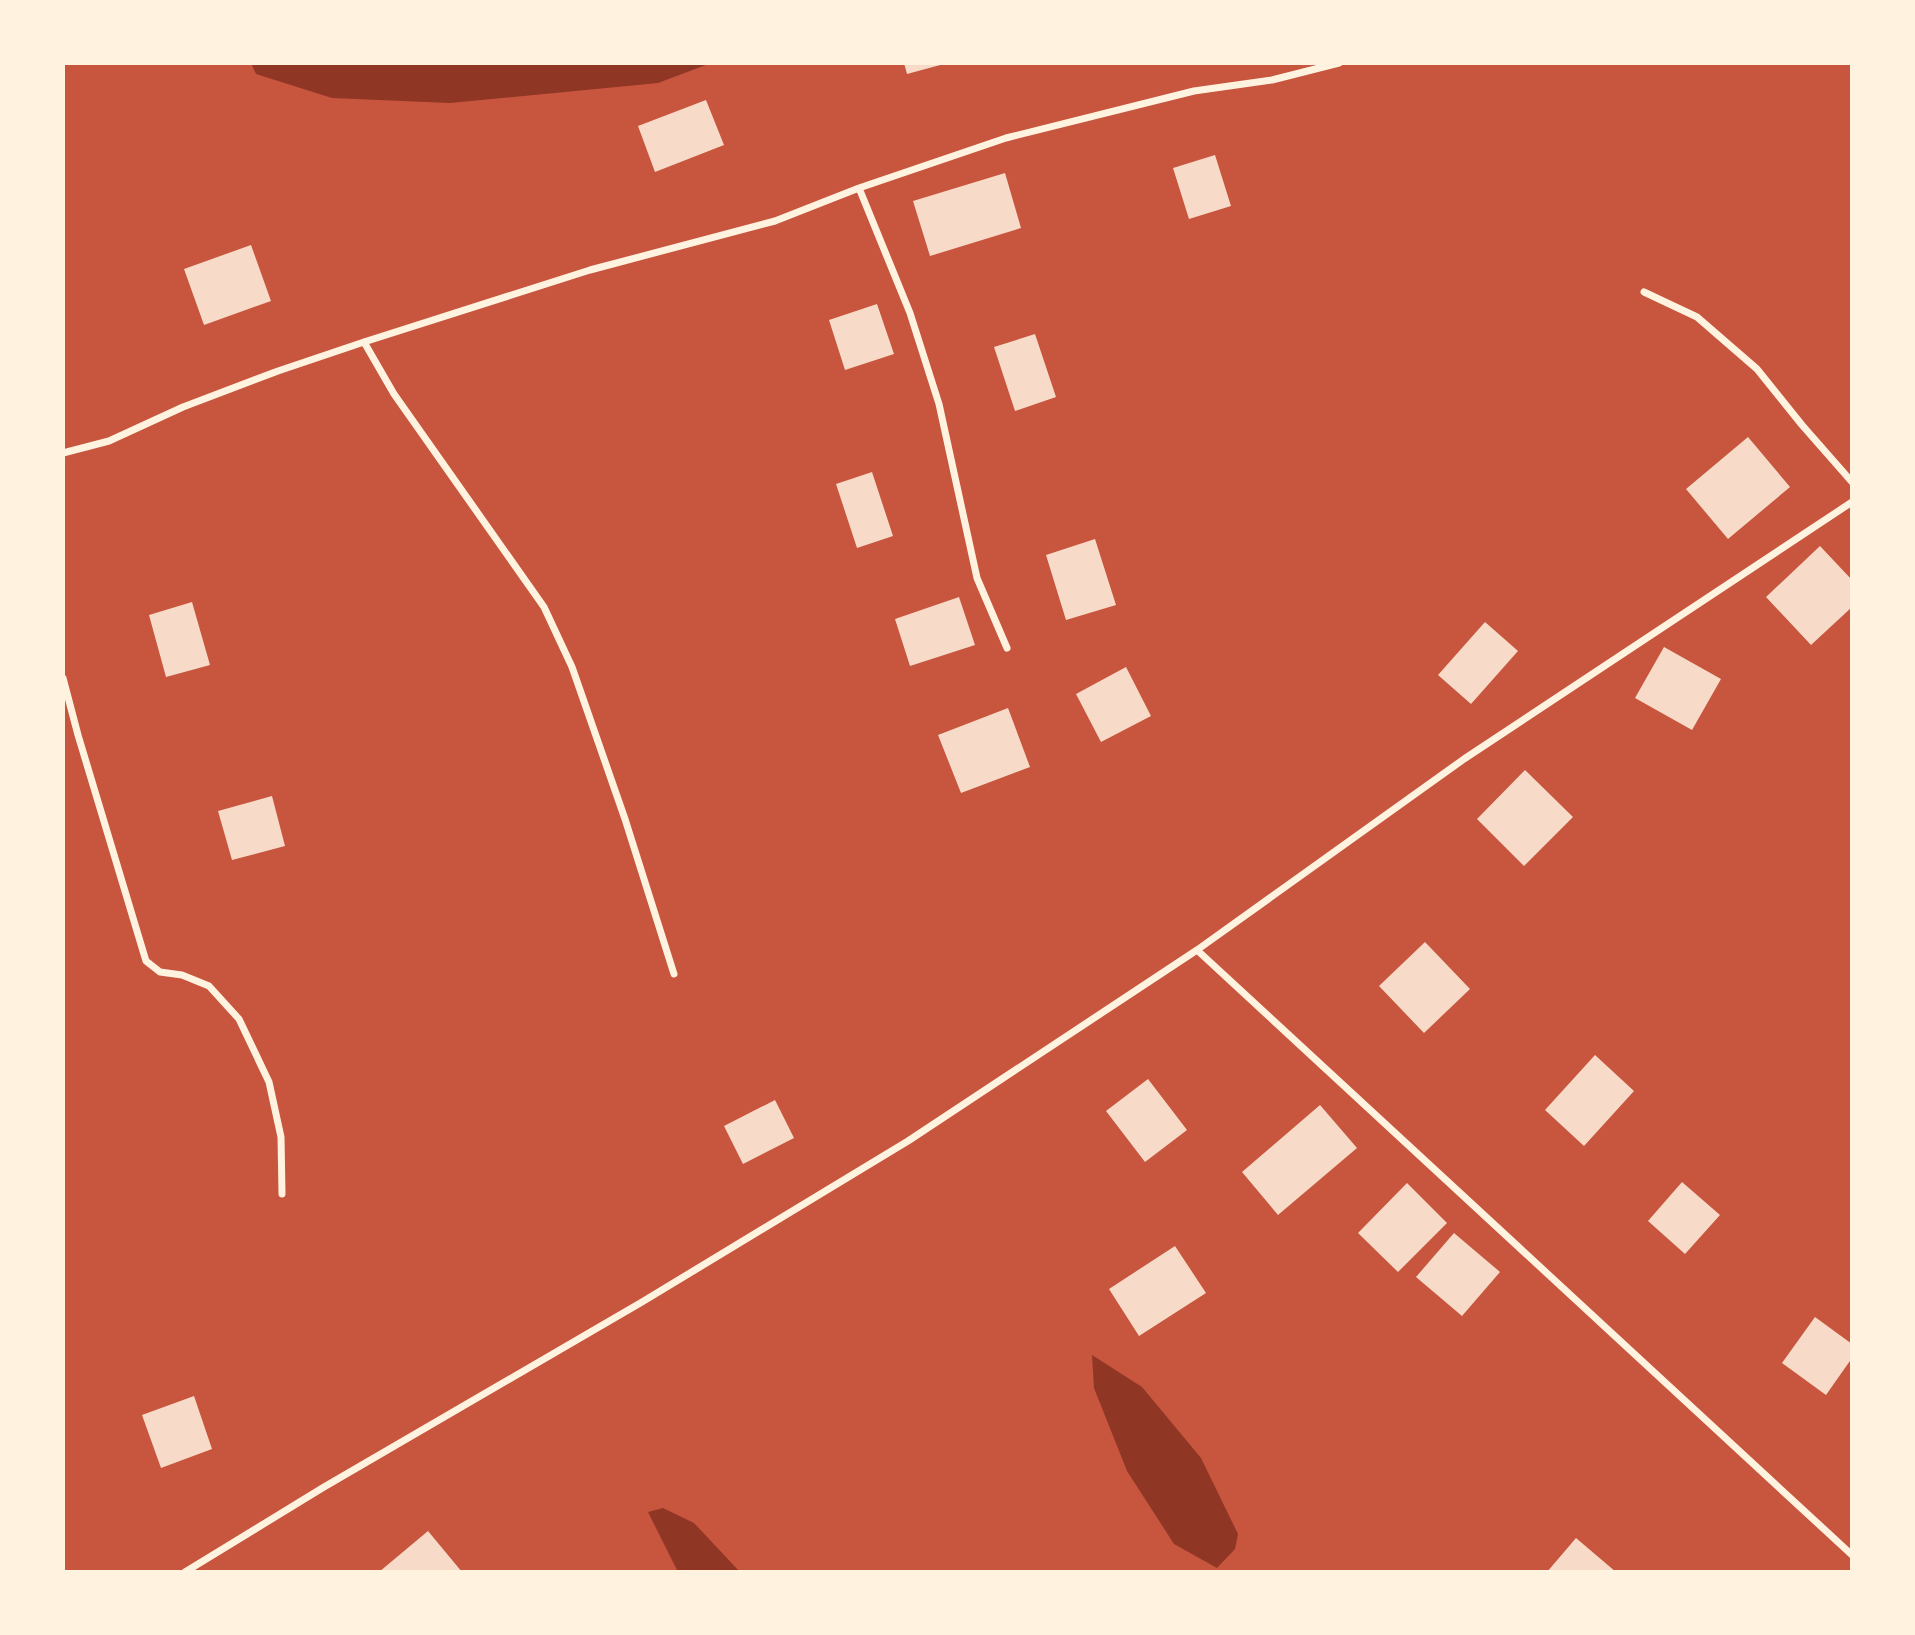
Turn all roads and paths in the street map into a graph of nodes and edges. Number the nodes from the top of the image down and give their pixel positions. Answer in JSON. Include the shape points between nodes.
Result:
{"nodes":[{"id":1,"x":1339,"y":63,"type":"edge"},
{"id":2,"x":859,"y":188,"type":"junction"},
{"id":3,"x":1644,"y":292,"type":"dead end"},
{"id":4,"x":364,"y":342,"type":"junction"},
{"id":5,"x":63,"y":453,"type":"edge"},
{"id":6,"x":1852,"y":482,"type":"edge"},
{"id":7,"x":1852,"y":502,"type":"edge"},
{"id":8,"x":1007,"y":648,"type":"dead end"},
{"id":9,"x":63,"y":678,"type":"edge"},
{"id":10,"x":1197,"y":950,"type":"junction"},
{"id":11,"x":674,"y":974,"type":"dead end"},
{"id":12,"x":282,"y":1194,"type":"dead end"},
{"id":13,"x":1852,"y":1555,"type":"edge"},
{"id":14,"x":185,"y":1572,"type":"edge"}],
"edges":[{"from":1,"to":2,"type":"street","via":[[1272,80],[1194,91],[1006,138]]},
{"from":2,"to":4,"type":"street","via":[[775,221],[590,270]]},
{"from":2,"to":8,"type":"street","via":[[911,313],[939,404],[977,578]]},
{"from":3,"to":6,"type":"street","via":[[1697,317],[1757,369]]},
{"from":4,"to":5,"type":"street","via":[[278,370],[109,441]]},
{"from":4,"to":11,"type":"street","via":[[394,394],[544,607],[576,680]]},
{"from":7,"to":10,"type":"street","via":[[1464,759]]},
{"from":9,"to":12,"type":"street","via":[[146,961],[160,972],[209,986],[239,1019],[270,1082],[281,1137]]},
{"from":10,"to":13,"type":"street"},
{"from":10,"to":14,"type":"street","via":[[908,1141]]}]}
